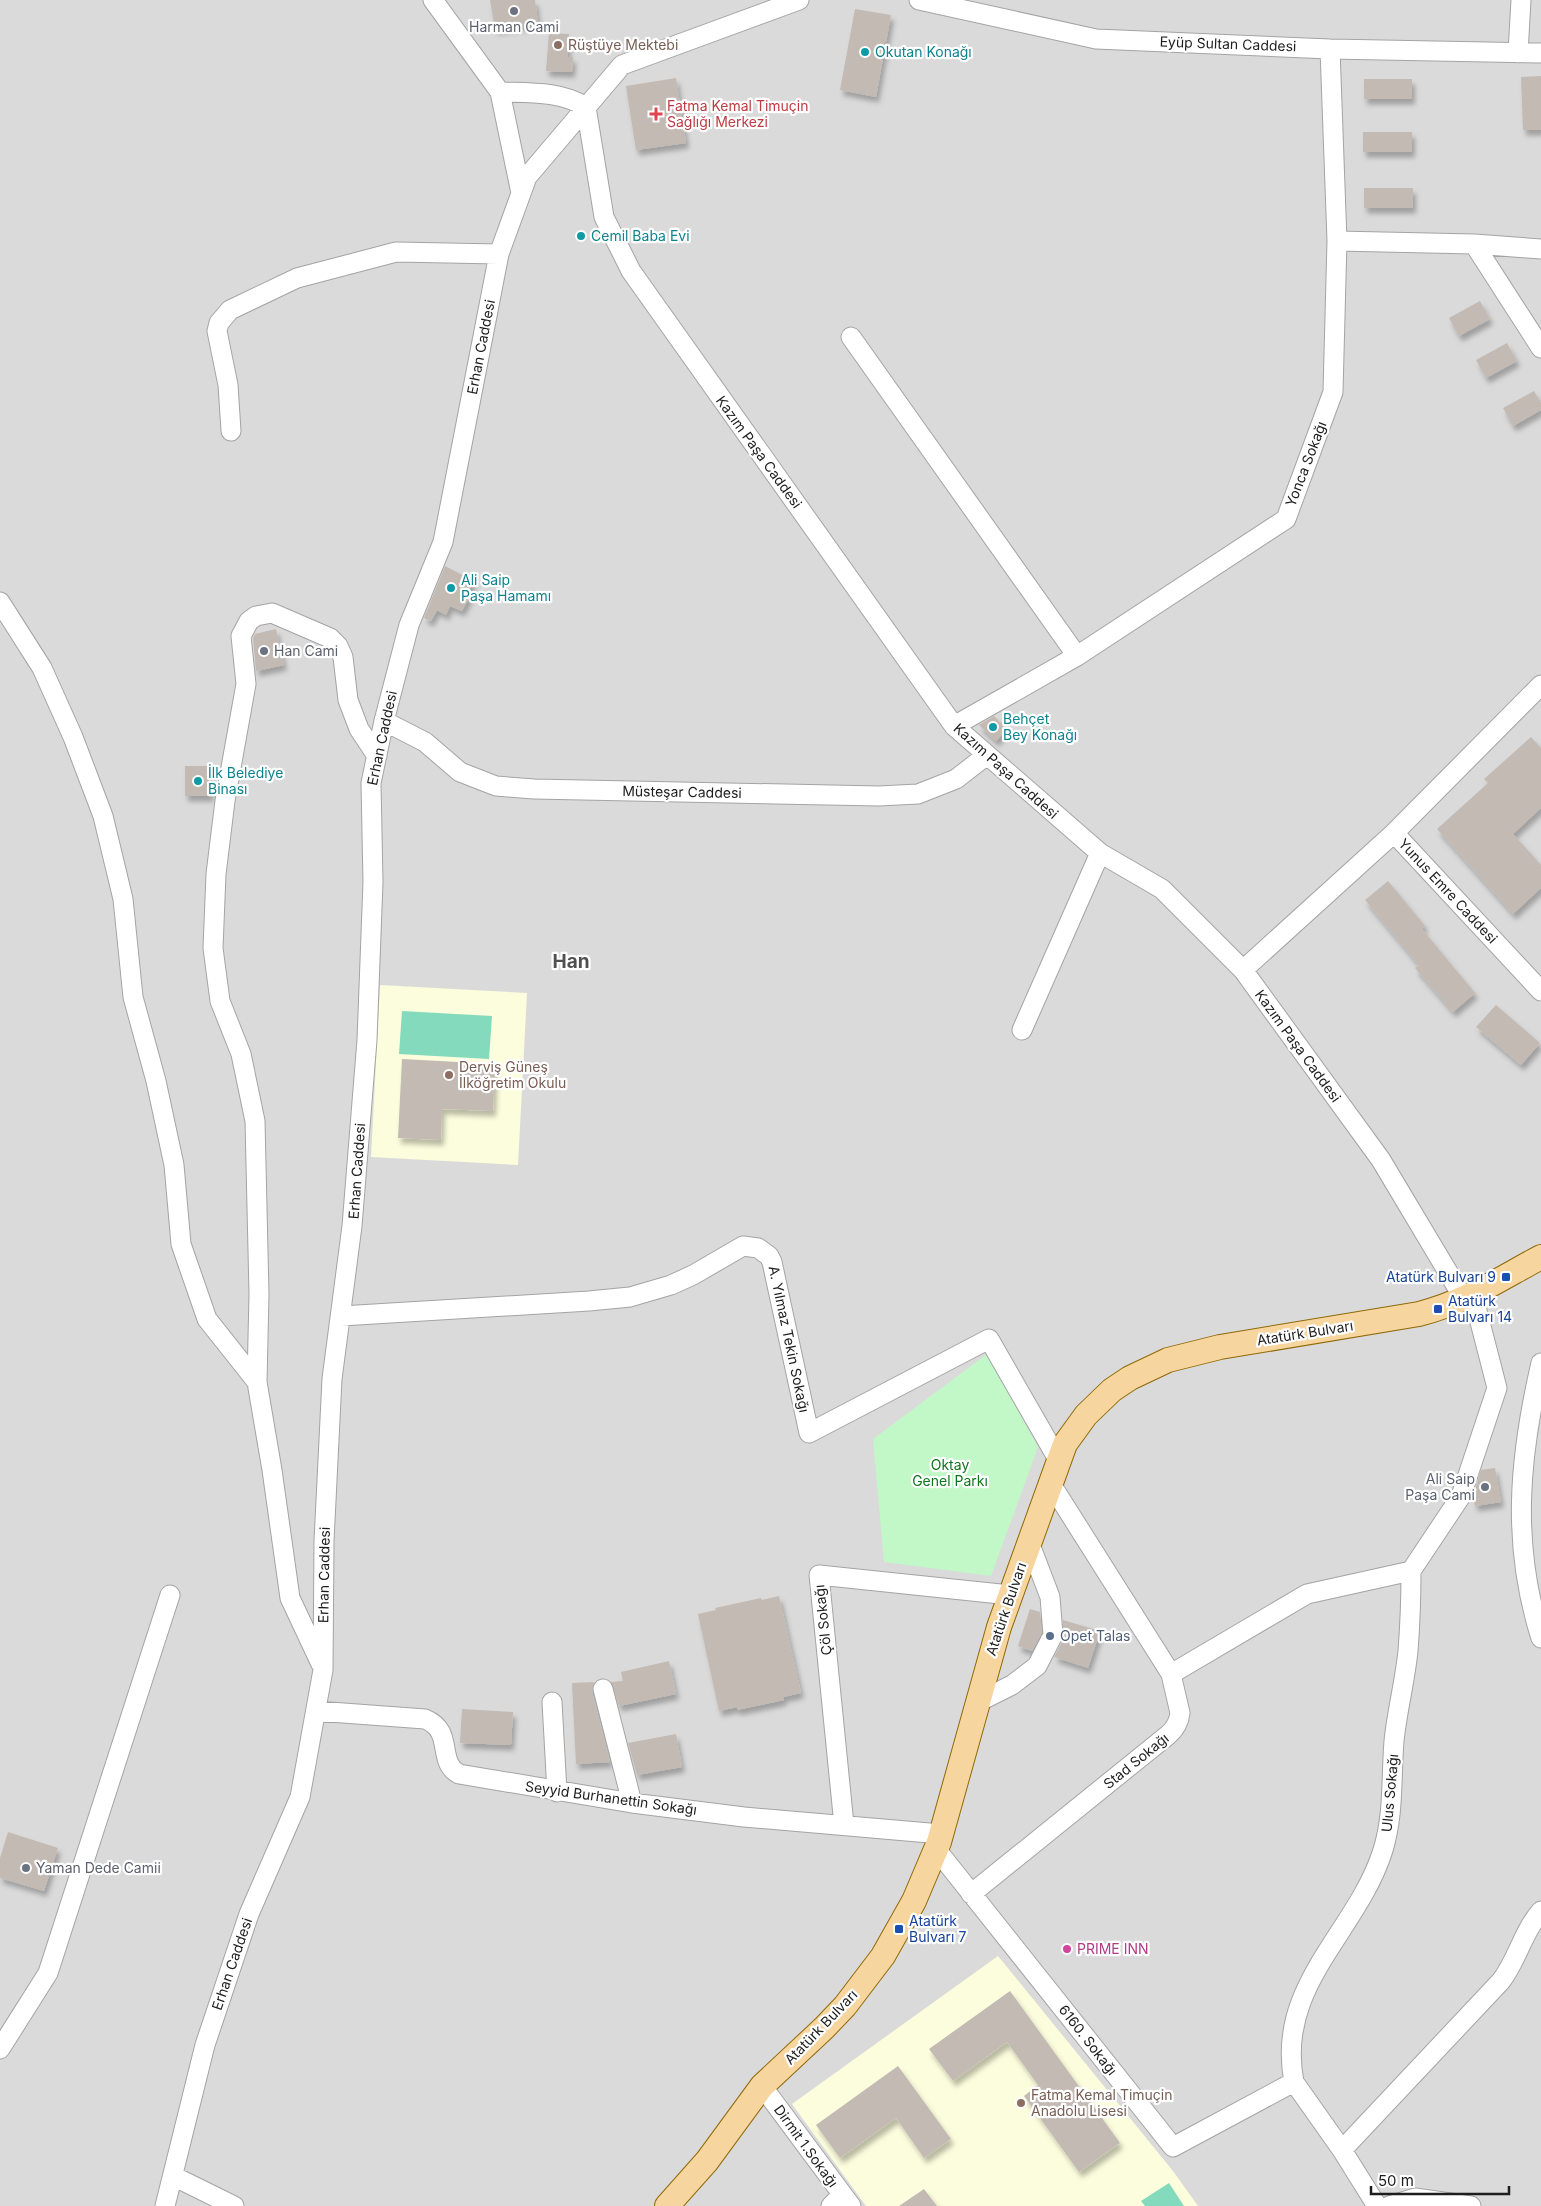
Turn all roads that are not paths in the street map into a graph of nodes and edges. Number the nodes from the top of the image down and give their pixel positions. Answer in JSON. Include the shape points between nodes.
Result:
{"nodes":[{"id":1,"x":433,"y":0,"type":"edge"},
{"id":2,"x":798,"y":0,"type":"edge"},
{"id":3,"x":919,"y":0,"type":"edge"},
{"id":4,"x":1521,"y":0,"type":"edge"},
{"id":5,"x":1330,"y":49,"type":"junction"},
{"id":6,"x":1541,"y":52,"type":"edge"},
{"id":7,"x":1518,"y":53,"type":"junction"},
{"id":8,"x":500,"y":92,"type":"junction"},
{"id":9,"x":586,"y":107,"type":"junction"},
{"id":10,"x":522,"y":193,"type":"junction"},
{"id":11,"x":1337,"y":242,"type":"junction"},
{"id":12,"x":1474,"y":244,"type":"junction"},
{"id":13,"x":1541,"y":249,"type":"edge"},
{"id":14,"x":498,"y":254,"type":"junction"},
{"id":15,"x":851,"y":337,"type":"dead end"},
{"id":16,"x":1541,"y":348,"type":"edge"},
{"id":17,"x":231,"y":432,"type":"dead end"},
{"id":18,"x":0,"y":602,"type":"edge"},
{"id":19,"x":1077,"y":656,"type":"junction"},
{"id":20,"x":1541,"y":685,"type":"edge"},
{"id":21,"x":384,"y":721,"type":"junction"},
{"id":22,"x":954,"y":726,"type":"junction"},
{"id":23,"x":987,"y":755,"type":"junction"},
{"id":24,"x":377,"y":756,"type":"junction"},
{"id":25,"x":1394,"y":833,"type":"junction"},
{"id":26,"x":1100,"y":853,"type":"junction"},
{"id":27,"x":1243,"y":970,"type":"junction"},
{"id":28,"x":1541,"y":991,"type":"edge"},
{"id":29,"x":1022,"y":1030,"type":"dead end"},
{"id":30,"x":1541,"y":1257,"type":"edge"},
{"id":31,"x":1468,"y":1298,"type":"junction"},
{"id":32,"x":341,"y":1316,"type":"junction"},
{"id":33,"x":1541,"y":1363,"type":"edge"},
{"id":34,"x":257,"y":1382,"type":"junction"},
{"id":35,"x":1059,"y":1461,"type":"junction"},
{"id":36,"x":1051,"y":1484,"type":"junction"},
{"id":37,"x":1030,"y":1542,"type":"junction"},
{"id":38,"x":1411,"y":1571,"type":"junction"},
{"id":39,"x":170,"y":1595,"type":"dead end"},
{"id":40,"x":1010,"y":1595,"type":"junction"},
{"id":41,"x":1541,"y":1638,"type":"edge"},
{"id":42,"x":323,"y":1670,"type":"junction"},
{"id":43,"x":1171,"y":1674,"type":"junction"},
{"id":44,"x":603,"y":1689,"type":"dead end"},
{"id":45,"x":552,"y":1702,"type":"dead end"},
{"id":46,"x":976,"y":1703,"type":"junction"},
{"id":47,"x":316,"y":1711,"type":"junction"},
{"id":48,"x":557,"y":1792,"type":"junction"},
{"id":49,"x":632,"y":1803,"type":"junction"},
{"id":50,"x":844,"y":1825,"type":"junction"},
{"id":51,"x":939,"y":1841,"type":"junction"},
{"id":52,"x":972,"y":1894,"type":"junction"},
{"id":53,"x":1541,"y":1911,"type":"edge"},
{"id":54,"x":0,"y":2049,"type":"edge"},
{"id":55,"x":1294,"y":2082,"type":"junction"},
{"id":56,"x":762,"y":2086,"type":"junction"},
{"id":57,"x":1342,"y":2150,"type":"junction"},
{"id":58,"x":173,"y":2176,"type":"junction"},
{"id":59,"x":844,"y":2203,"type":"edge"},
{"id":60,"x":165,"y":2206,"type":"edge"},
{"id":61,"x":234,"y":2206,"type":"edge"},
{"id":62,"x":667,"y":2206,"type":"edge"},
{"id":63,"x":1377,"y":2206,"type":"edge"},
{"id":64,"x":1389,"y":2206,"type":"edge"},
{"id":65,"x":1471,"y":2206,"type":"edge"}],
"edges":[{"from":1,"to":8,"type":"street"},
{"from":2,"to":9,"type":"street","via":[[622,65]]},
{"from":3,"to":5,"type":"street","name":"Eyüp Sultan Caddesi","via":[[1096,39]]},
{"from":4,"to":7,"type":"street"},
{"from":5,"to":7,"type":"street","name":"Eyüp Sultan Caddesi"},
{"from":5,"to":11,"type":"street","name":"Yonca Sokağı"},
{"from":6,"to":7,"type":"street","name":"Eyüp Sultan Caddesi"},
{"from":8,"to":9,"type":"street","via":[[557,95]]},
{"from":8,"to":10,"type":"street"},
{"from":9,"to":10,"type":"street","name":"Erhan Caddesi","via":[[527,177]]},
{"from":9,"to":22,"type":"street","name":"Kazım Paşa Caddesi","via":[[604,217],[631,271]]},
{"from":10,"to":14,"type":"street","name":"Erhan Caddesi"},
{"from":11,"to":12,"type":"street"},
{"from":11,"to":19,"type":"street","name":"Yonca Sokağı","via":[[1333,392],[1286,519]]},
{"from":12,"to":13,"type":"street"},
{"from":12,"to":16,"type":"street"},
{"from":14,"to":17,"type":"street","via":[[396,252],[296,278],[230,310],[219,323],[217,331],[228,385]]},
{"from":14,"to":21,"type":"street","name":"Erhan Caddesi","via":[[443,542],[409,626]]},
{"from":15,"to":19,"type":"street"},
{"from":18,"to":34,"type":"street","via":[[42,668],[73,736],[103,816],[123,899],[133,997],[156,1080],[174,1165],[181,1244],[207,1319]]},
{"from":19,"to":22,"type":"street","name":"Yonca Sokağı"},
{"from":20,"to":25,"type":"street","name":"Yunus Emre Caddesi"},
{"from":21,"to":23,"type":"street","name":"Müsteşar Caddesi","via":[[425,742],[460,772],[496,786],[534,789],[879,796],[918,794],[956,780]]},
{"from":21,"to":24,"type":"street","name":"Erhan Caddesi"},
{"from":22,"to":23,"type":"street","name":"Kazım Paşa Caddesi"},
{"from":23,"to":26,"type":"street","name":"Kazım Paşa Caddesi"},
{"from":24,"to":32,"type":"street","name":"Erhan Caddesi","via":[[371,784],[373,882],[367,1040],[352,1226]]},
{"from":24,"to":34,"type":"street","via":[[359,729],[348,700],[343,657],[334,642],[320,632],[272,613],[263,613],[249,621],[241,636],[246,684],[225,801],[216,874],[213,948],[220,1001],[241,1054],[255,1121],[259,1294]]},
{"from":25,"to":27,"type":"street"},
{"from":25,"to":28,"type":"street","name":"Yunus Emre Caddesi"},
{"from":26,"to":27,"type":"street","name":"Kazım Paşa Caddesi","via":[[1162,889]]},
{"from":26,"to":29,"type":"street"},
{"from":27,"to":31,"type":"street","name":"Kazım Paşa Caddesi","via":[[1380,1160]]},
{"from":30,"to":31,"type":"main road","name":"Atatürk Bulvarı"},
{"from":31,"to":35,"type":"main road","name":"Atatürk Bulvarı","via":[[1419,1314],[1220,1347],[1148,1368],[1098,1402],[1065,1444]]},
{"from":31,"to":38,"type":"street","name":"Kazım Paşa Caddesi","via":[[1498,1388],[1461,1496]]},
{"from":32,"to":35,"type":"street","name":"A. Yılmaz Tekin Sokağı","via":[[630,1297],[671,1285],[735,1249],[751,1246],[764,1251],[772,1262],[809,1434],[989,1339]]},
{"from":32,"to":42,"type":"street","name":"Erhan Caddesi","via":[[332,1379],[324,1541]]},
{"from":33,"to":41,"type":"street","via":[[1527,1440],[1521,1512],[1528,1589]]},
{"from":34,"to":42,"type":"street","via":[[290,1598]]},
{"from":35,"to":36,"type":"main road","name":"Atatürk Bulvarı"},
{"from":36,"to":37,"type":"main road","name":"Atatürk Bulvarı"},
{"from":36,"to":43,"type":"street","name":"Stad Sokağı"},
{"from":37,"to":40,"type":"main road","name":"Atatürk Bulvarı"},
{"from":37,"to":46,"type":"street","via":[[1050,1597],[1053,1635],[1037,1666],[1012,1685]]},
{"from":38,"to":43,"type":"street","via":[[1307,1594]]},
{"from":38,"to":55,"type":"street","name":"Ulus Sokağı","via":[[1408,1652],[1394,1742],[1388,1830],[1368,1888],[1323,1957],[1305,1993],[1291,2043]]},
{"from":39,"to":54,"type":"street","via":[[48,1973]]},
{"from":40,"to":46,"type":"main road","name":"Atatürk Bulvarı"},
{"from":40,"to":50,"type":"street","name":"Çöl Sokağı","via":[[819,1575]]},
{"from":42,"to":47,"type":"street","name":"Erhan Caddesi"},
{"from":43,"to":52,"type":"street","name":"Stad Sokağı","via":[[1180,1713],[1174,1730]]},
{"from":44,"to":49,"type":"street"},
{"from":45,"to":48,"type":"street"},
{"from":46,"to":51,"type":"main road","name":"Atatürk Bulvarı"},
{"from":47,"to":48,"type":"street","name":"Seyyid Burhanettin Sokağı","via":[[425,1719],[441,1732],[448,1762],[455,1772]]},
{"from":47,"to":58,"type":"street","name":"Erhan Caddesi","via":[[300,1797],[249,1914],[205,2045]]},
{"from":48,"to":49,"type":"street","name":"Seyyid Burhanettin Sokağı"},
{"from":49,"to":50,"type":"street","name":"Seyyid Burhanettin Sokağı"},
{"from":50,"to":51,"type":"street","name":"Seyyid Burhanettin Sokağı"},
{"from":51,"to":52,"type":"street","name":"6160. Sokağı"},
{"from":51,"to":56,"type":"main road","name":"Atatürk Bulvarı","via":[[903,1922],[865,1981],[824,2028]]},
{"from":52,"to":55,"type":"street","name":"6160. Sokağı","via":[[1173,2147]]},
{"from":53,"to":57,"type":"street","via":[[1525,1932],[1500,1981]]},
{"from":55,"to":57,"type":"street"},
{"from":56,"to":59,"type":"street","name":"Dirmit 1.Sokağı"},
{"from":56,"to":62,"type":"main road","name":"Atatürk Bulvarı","via":[[707,2161]]},
{"from":57,"to":63,"type":"street"},
{"from":58,"to":60,"type":"street","name":"Erhan Caddesi"},
{"from":58,"to":61,"type":"street"},
{"from":64,"to":65,"type":"street","via":[[1415,2198]]}]}
